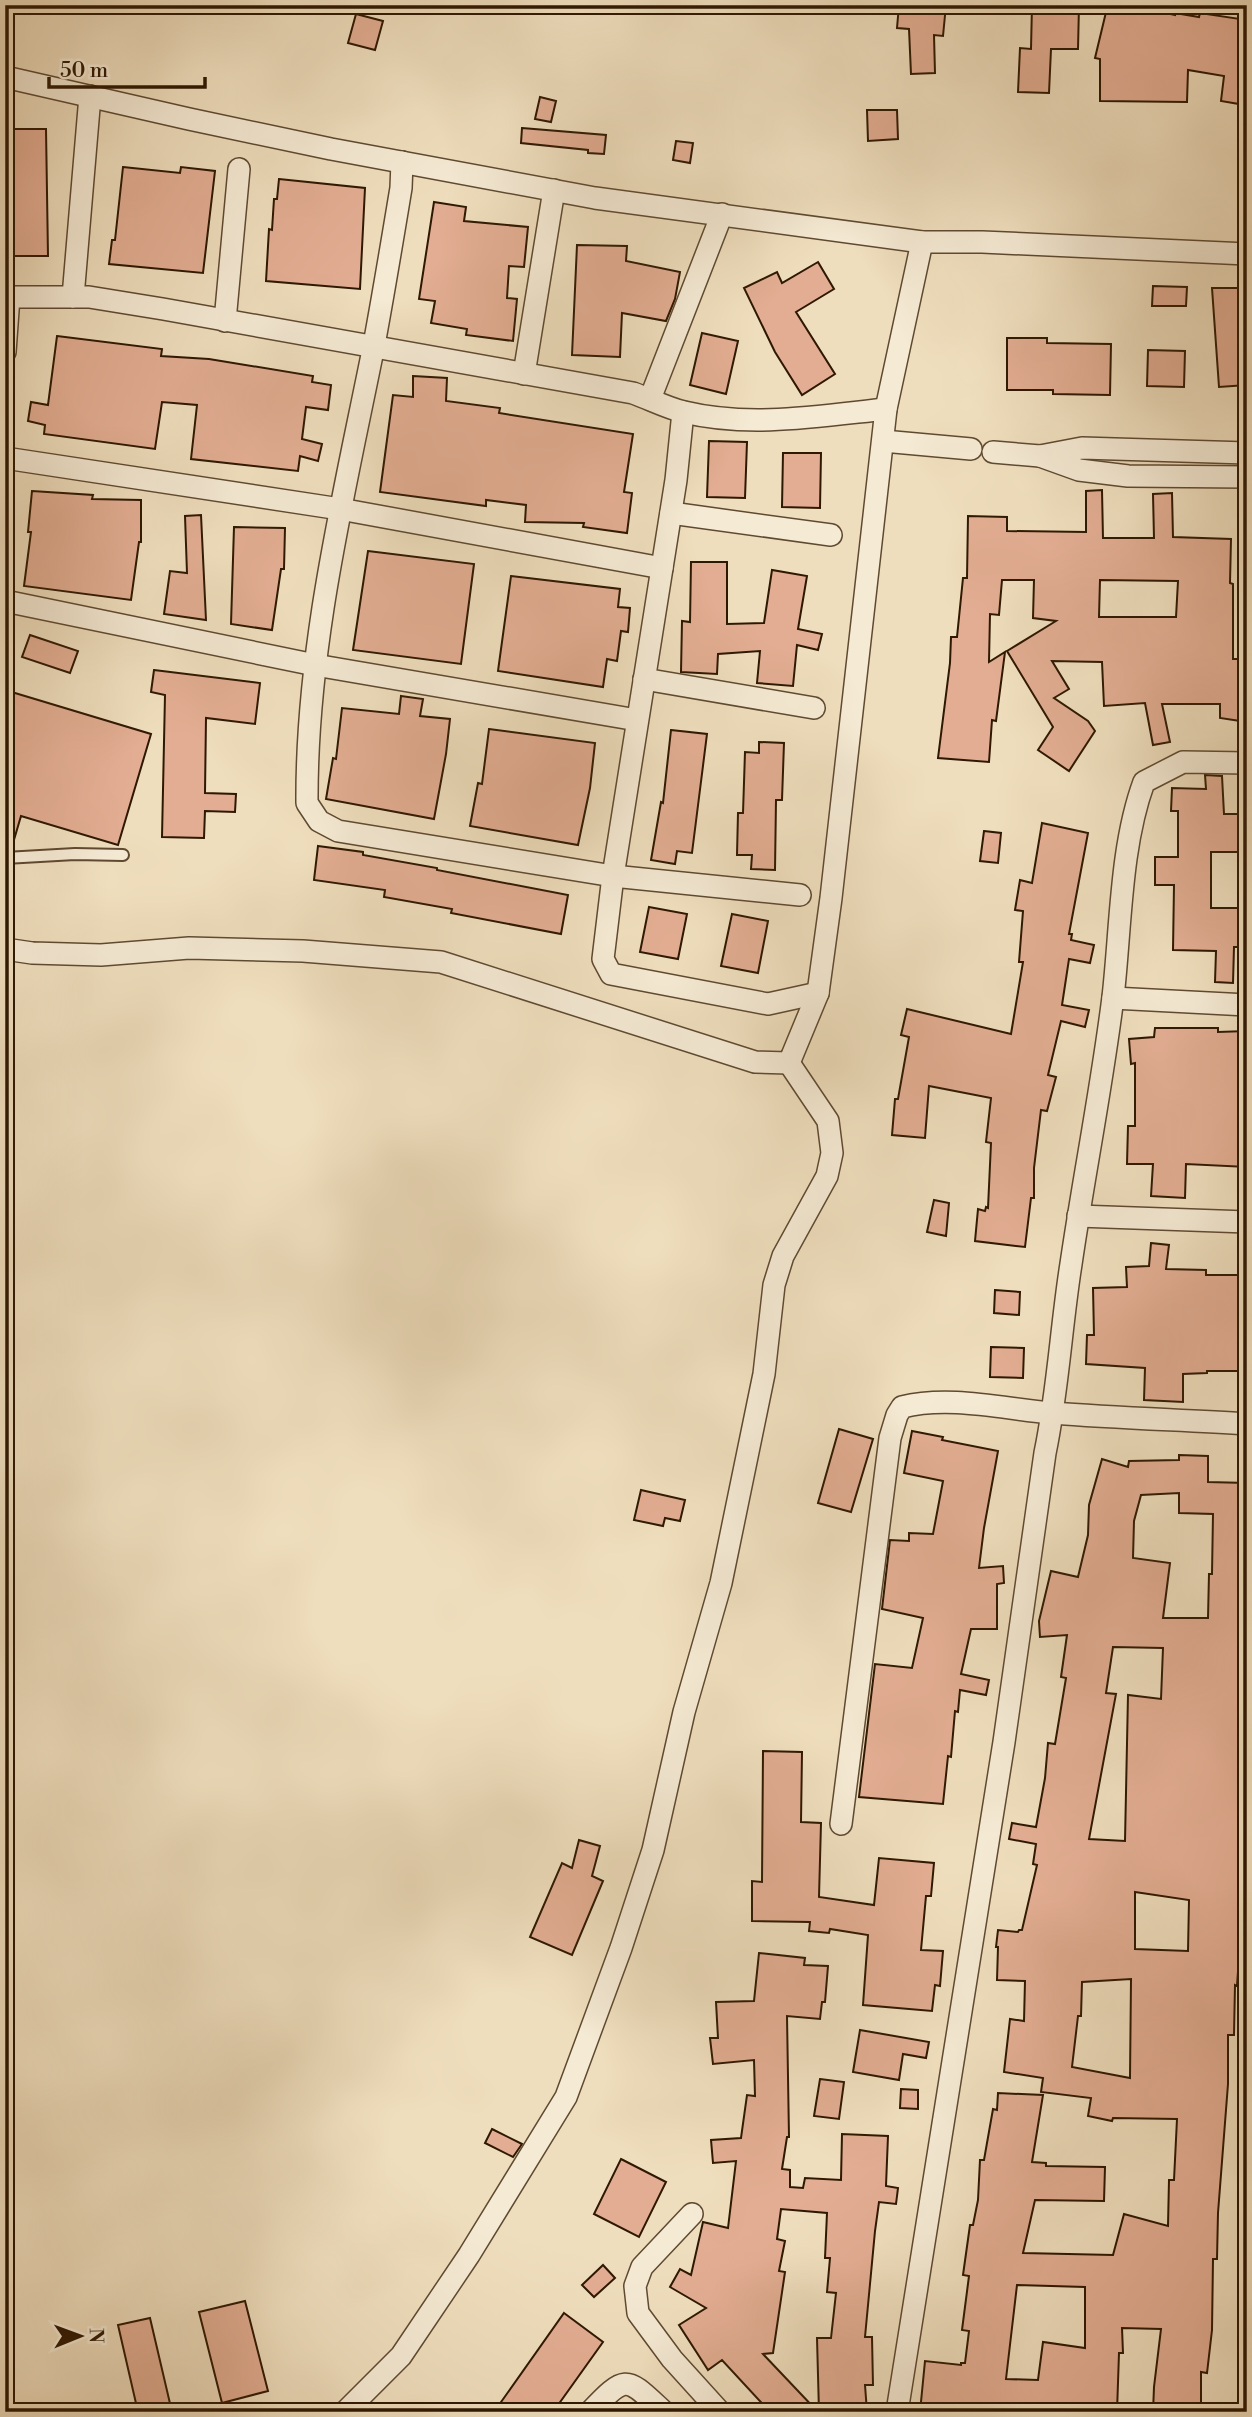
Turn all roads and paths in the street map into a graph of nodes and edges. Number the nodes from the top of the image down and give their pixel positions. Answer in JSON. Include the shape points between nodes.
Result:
{"nodes":[{"id":1,"x":5,"y":76,"type":"edge"},
{"id":2,"x":90,"y":96,"type":"junction"},
{"id":3,"x":402,"y":162,"type":"junction"},
{"id":4,"x":239,"y":169,"type":"dead end"},
{"id":5,"x":554,"y":190,"type":"junction"},
{"id":6,"x":722,"y":214,"type":"junction"},
{"id":7,"x":922,"y":242,"type":"junction"},
{"id":8,"x":1247,"y":254,"type":"edge"},
{"id":9,"x":7,"y":297,"type":"edge"},
{"id":10,"x":73,"y":297,"type":"junction"},
{"id":11,"x":225,"y":321,"type":"junction"},
{"id":12,"x":373,"y":348,"type":"junction"},
{"id":13,"x":5,"y":352,"type":"edge"},
{"id":14,"x":524,"y":374,"type":"junction"},
{"id":15,"x":650,"y":399,"type":"junction"},
{"id":16,"x":886,"y":409,"type":"junction"},
{"id":17,"x":683,"y":412,"type":"junction"},
{"id":18,"x":883,"y":441,"type":"junction"},
{"id":19,"x":971,"y":450,"type":"dead end"},
{"id":20,"x":993,"y":452,"type":"dead end"},
{"id":21,"x":1247,"y":453,"type":"edge"},
{"id":22,"x":1040,"y":456,"type":"junction"},
{"id":23,"x":5,"y":458,"type":"edge"},
{"id":24,"x":1247,"y":477,"type":"edge"},
{"id":25,"x":340,"y":509,"type":"junction"},
{"id":26,"x":671,"y":513,"type":"junction"},
{"id":27,"x":831,"y":535,"type":"dead end"},
{"id":28,"x":662,"y":568,"type":"junction"},
{"id":29,"x":5,"y":601,"type":"edge"},
{"id":30,"x":315,"y":664,"type":"junction"},
{"id":31,"x":644,"y":679,"type":"junction"},
{"id":32,"x":814,"y":708,"type":"dead end"},
{"id":33,"x":637,"y":720,"type":"junction"},
{"id":34,"x":1247,"y":763,"type":"edge"},
{"id":35,"x":123,"y":855,"type":"dead end"},
{"id":36,"x":5,"y":859,"type":"edge"},
{"id":37,"x":614,"y":876,"type":"junction"},
{"id":38,"x":800,"y":895,"type":"dead end"},
{"id":39,"x":5,"y":949,"type":"edge"},
{"id":40,"x":817,"y":993,"type":"junction"},
{"id":41,"x":1113,"y":998,"type":"junction"},
{"id":42,"x":1247,"y":1005,"type":"edge"},
{"id":43,"x":789,"y":1063,"type":"junction"},
{"id":44,"x":1078,"y":1216,"type":"junction"},
{"id":45,"x":1247,"y":1222,"type":"edge"},
{"id":46,"x":1054,"y":1413,"type":"junction"},
{"id":47,"x":1247,"y":1424,"type":"edge"},
{"id":48,"x":841,"y":1824,"type":"dead end"},
{"id":49,"x":692,"y":2214,"type":"dead end"},
{"id":50,"x":345,"y":2412,"type":"edge"},
{"id":51,"x":590,"y":2412,"type":"edge"},
{"id":52,"x":664,"y":2412,"type":"edge"},
{"id":53,"x":720,"y":2412,"type":"edge"},
{"id":54,"x":897,"y":2412,"type":"edge"}],
"edges":[{"from":1,"to":2,"type":"street"},
{"from":2,"to":3,"type":"street"},
{"from":2,"to":10,"type":"street"},
{"from":3,"to":5,"type":"street"},
{"from":3,"to":12,"type":"street"},
{"from":4,"to":11,"type":"street"},
{"from":5,"to":6,"type":"street"},
{"from":5,"to":14,"type":"street"},
{"from":6,"to":7,"type":"street"},
{"from":6,"to":15,"type":"street"},
{"from":7,"to":8,"type":"street"},
{"from":7,"to":16,"type":"street"},
{"from":9,"to":10,"type":"street"},
{"from":9,"to":13,"type":"street"},
{"from":10,"to":11,"type":"street"},
{"from":11,"to":12,"type":"street"},
{"from":12,"to":14,"type":"street"},
{"from":12,"to":25,"type":"street"},
{"from":14,"to":15,"type":"street"},
{"from":15,"to":17,"type":"street"},
{"from":16,"to":17,"type":"street","via":[[796,419]]},
{"from":16,"to":18,"type":"street"},
{"from":17,"to":26,"type":"street"},
{"from":18,"to":19,"type":"street"},
{"from":18,"to":40,"type":"street"},
{"from":20,"to":22,"type":"street"},
{"from":21,"to":22,"type":"street","via":[[1082,448]]},
{"from":22,"to":24,"type":"street","via":[[1079,470],[1128,476]]},
{"from":23,"to":25,"type":"street"},
{"from":25,"to":28,"type":"street"},
{"from":25,"to":30,"type":"street"},
{"from":26,"to":27,"type":"street"},
{"from":26,"to":28,"type":"street"},
{"from":28,"to":31,"type":"street"},
{"from":29,"to":30,"type":"street"},
{"from":30,"to":33,"type":"street"},
{"from":30,"to":37,"type":"street","via":[[307,803],[319,821],[338,831]]},
{"from":31,"to":32,"type":"street"},
{"from":31,"to":33,"type":"street"},
{"from":33,"to":37,"type":"street"},
{"from":34,"to":41,"type":"street","via":[[1182,762],[1144,782],[1135,805]]},
{"from":35,"to":36,"type":"lane"},
{"from":37,"to":38,"type":"street"},
{"from":37,"to":40,"type":"street","via":[[603,959],[611,974],[768,1004]]},
{"from":39,"to":43,"type":"street","via":[[102,954],[189,947],[441,962],[755,1062]]},
{"from":40,"to":43,"type":"street"},
{"from":41,"to":42,"type":"street"},
{"from":41,"to":44,"type":"street"},
{"from":43,"to":50,"type":"street","via":[[828,1121],[832,1153],[827,1176],[783,1256],[774,1285],[764,1374],[722,1583],[684,1712],[653,1850],[621,1948],[566,2098],[401,2356]]},
{"from":44,"to":45,"type":"street"},
{"from":44,"to":46,"type":"street"},
{"from":46,"to":47,"type":"street"},
{"from":46,"to":48,"type":"street","via":[[941,1402],[902,1407],[897,1415],[890,1437]]},
{"from":46,"to":54,"type":"street"},
{"from":49,"to":53,"type":"street","via":[[642,2267],[635,2286],[638,2313]]},
{"from":51,"to":52,"type":"street","via":[[614,2387],[625,2384],[634,2385]]}]}
